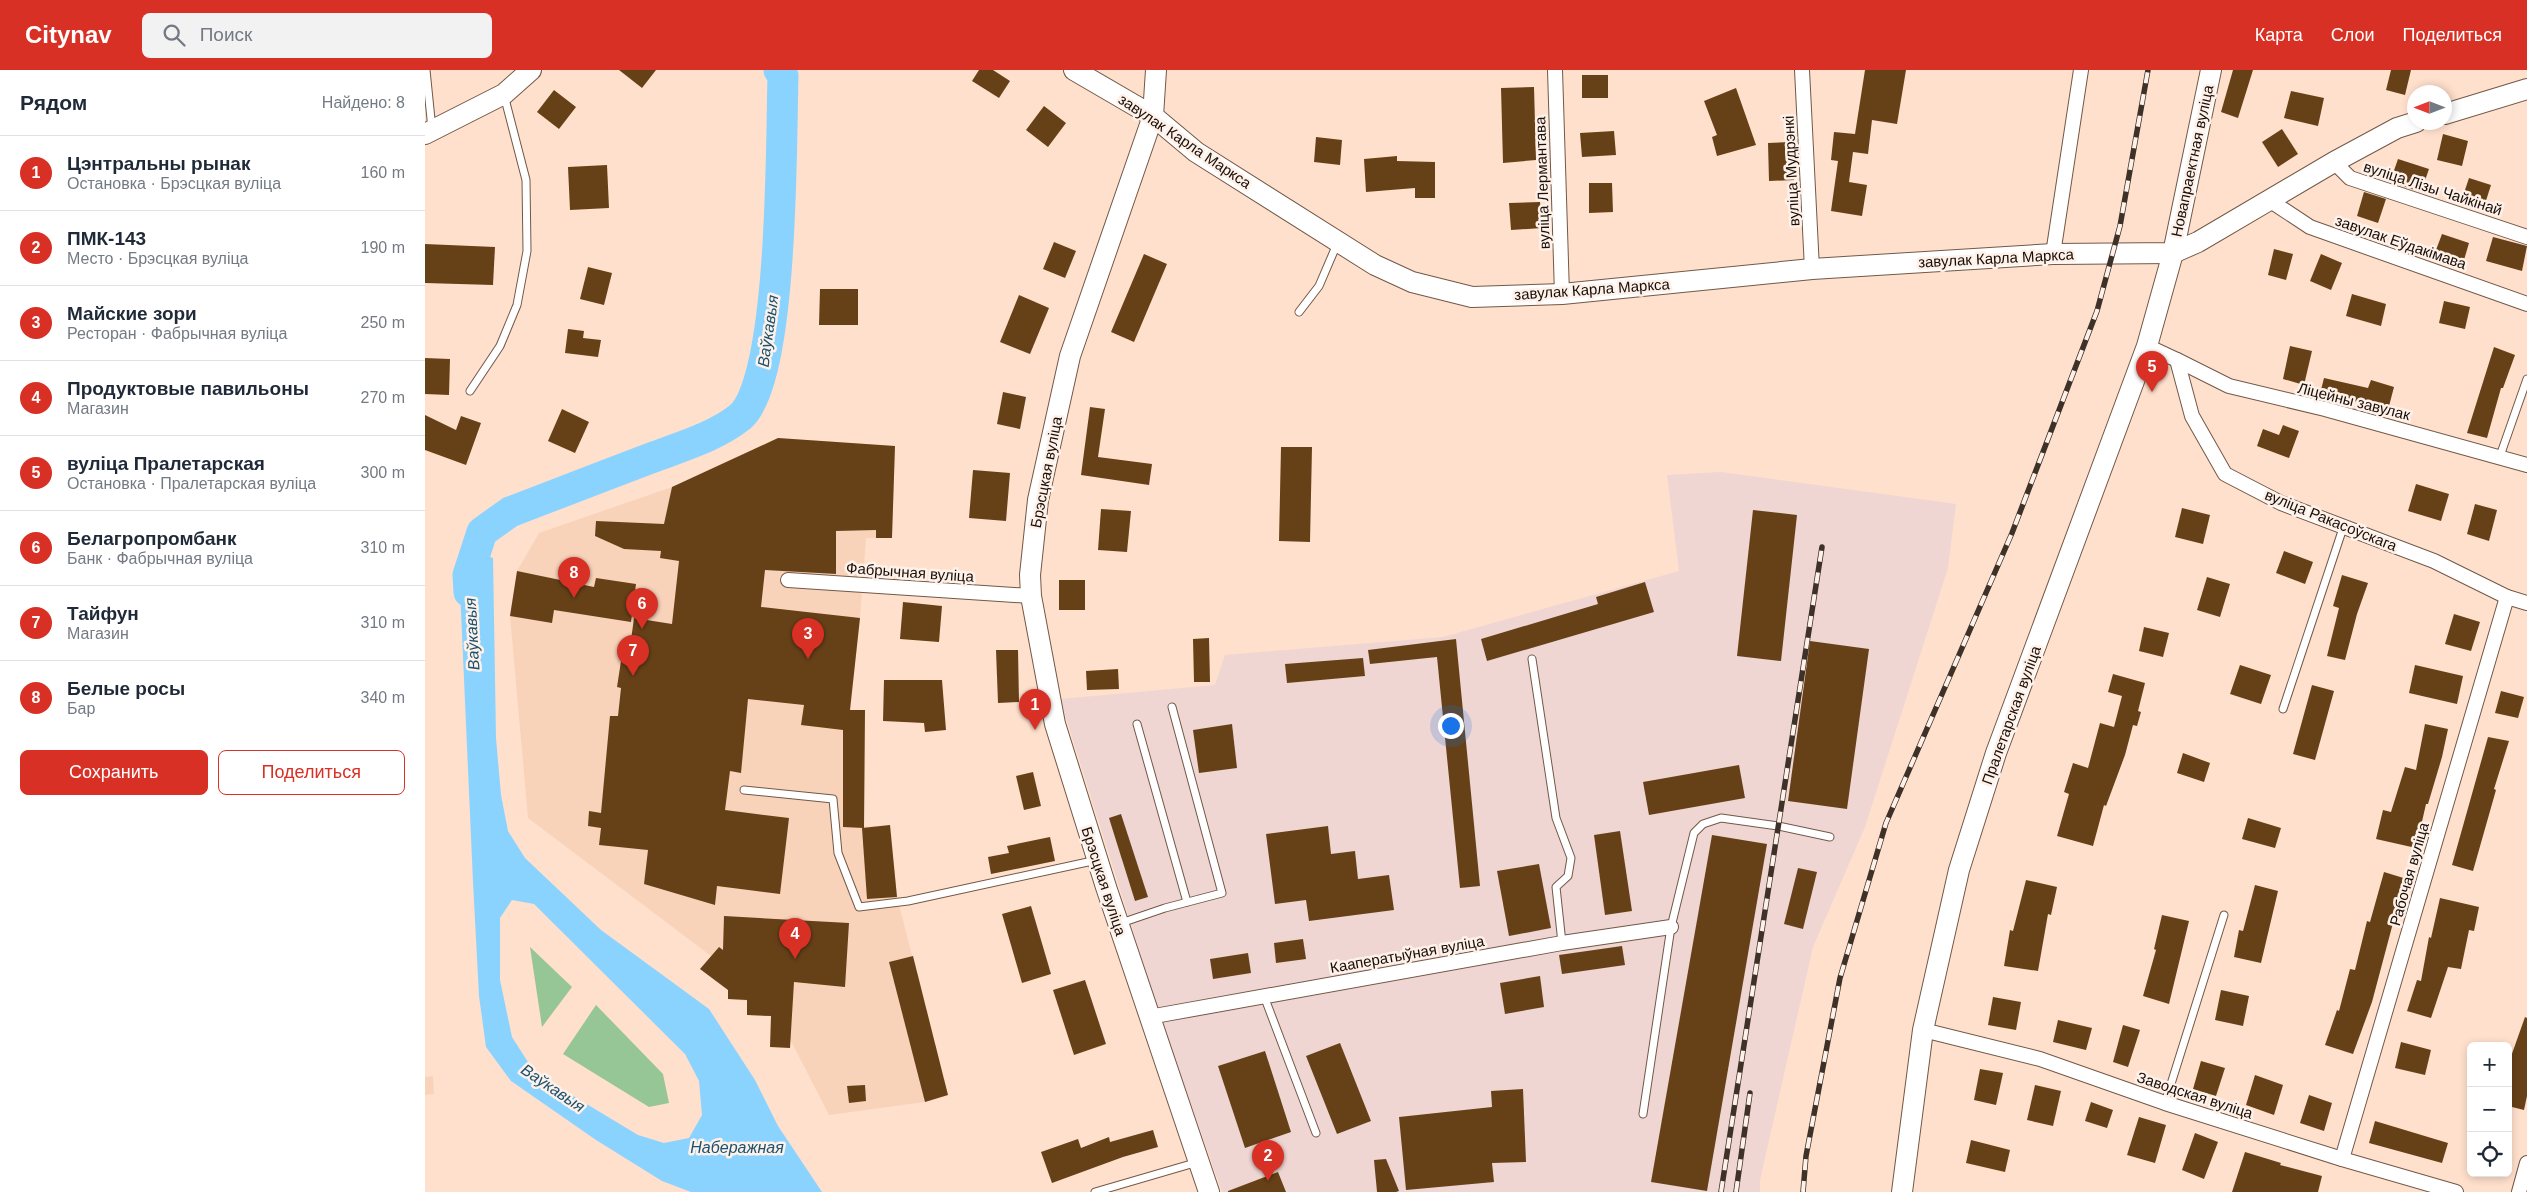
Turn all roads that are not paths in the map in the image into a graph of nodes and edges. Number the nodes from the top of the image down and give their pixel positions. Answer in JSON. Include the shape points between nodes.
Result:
{"nodes":[{"id":1,"x":426,"y":70,"type":"edge"},
{"id":2,"x":531,"y":70,"type":"edge"},
{"id":3,"x":1074,"y":70,"type":"edge"},
{"id":4,"x":1156,"y":70,"type":"edge"},
{"id":5,"x":1555,"y":70,"type":"edge"},
{"id":6,"x":1802,"y":70,"type":"edge"},
{"id":7,"x":2081,"y":70,"type":"edge"},
{"id":8,"x":2211,"y":70,"type":"edge"},
{"id":9,"x":2527,"y":89,"type":"edge"},
{"id":10,"x":504,"y":94,"type":"junction"},
{"id":11,"x":2452,"y":112,"type":"edge"},
{"id":12,"x":1153,"y":116,"type":"junction"},
{"id":13,"x":2407,"y":125,"type":"edge"},
{"id":14,"x":429,"y":133,"type":"edge"},
{"id":15,"x":2334,"y":162,"type":"junction"},
{"id":16,"x":2269,"y":200,"type":"junction"},
{"id":17,"x":2527,"y":237,"type":"edge"},
{"id":18,"x":1339,"y":242,"type":"junction"},
{"id":19,"x":2173,"y":252,"type":"junction"},
{"id":20,"x":2053,"y":254,"type":"junction"},
{"id":21,"x":1813,"y":269,"type":"junction"},
{"id":22,"x":1562,"y":294,"type":"junction"},
{"id":23,"x":2527,"y":304,"type":"edge"},
{"id":24,"x":1299,"y":312,"type":"dead end"},
{"id":25,"x":2147,"y":346,"type":"junction"},
{"id":26,"x":2177,"y":360,"type":"junction"},
{"id":27,"x":2527,"y":379,"type":"edge"},
{"id":28,"x":471,"y":391,"type":"dead end"},
{"id":29,"x":2500,"y":456,"type":"junction"},
{"id":30,"x":2527,"y":465,"type":"edge"},
{"id":31,"x":2344,"y":525,"type":"junction"},
{"id":32,"x":788,"y":580,"type":"dead end"},
{"id":33,"x":1031,"y":596,"type":"junction"},
{"id":34,"x":2507,"y":598,"type":"junction"},
{"id":35,"x":2527,"y":603,"type":"edge"},
{"id":36,"x":1532,"y":659,"type":"dead end"},
{"id":37,"x":1172,"y":707,"type":"dead end"},
{"id":38,"x":2283,"y":709,"type":"dead end"},
{"id":39,"x":1137,"y":724,"type":"dead end"},
{"id":40,"x":744,"y":790,"type":"dead end"},
{"id":41,"x":1830,"y":837,"type":"dead end"},
{"id":42,"x":1097,"y":860,"type":"junction"},
{"id":43,"x":1187,"y":902,"type":"junction"},
{"id":44,"x":2224,"y":915,"type":"dead end"},
{"id":45,"x":1118,"y":924,"type":"junction"},
{"id":46,"x":1671,"y":927,"type":"junction"},
{"id":47,"x":1562,"y":943,"type":"junction"},
{"id":48,"x":1264,"y":996,"type":"junction"},
{"id":49,"x":1149,"y":1017,"type":"junction"},
{"id":50,"x":1923,"y":1030,"type":"junction"},
{"id":51,"x":2165,"y":1103,"type":"junction"},
{"id":52,"x":1643,"y":1114,"type":"dead end"},
{"id":53,"x":1317,"y":1133,"type":"dead end"},
{"id":54,"x":2342,"y":1159,"type":"junction"},
{"id":55,"x":1198,"y":1162,"type":"junction"},
{"id":56,"x":2527,"y":1163,"type":"edge"},
{"id":57,"x":1095,"y":1192,"type":"edge"},
{"id":58,"x":1209,"y":1192,"type":"edge"},
{"id":59,"x":1902,"y":1192,"type":"edge"},
{"id":60,"x":2456,"y":1192,"type":"edge"},
{"id":61,"x":2519,"y":1192,"type":"edge"}],
"edges":[{"from":1,"to":14,"type":"lane"},
{"from":2,"to":10,"type":"street"},
{"from":3,"to":12,"type":"street","name":"завулак Карла Маркса"},
{"from":4,"to":12,"type":"street","name":"Брэсцкая вуліца"},
{"from":5,"to":22,"type":"street","name":"вуліца Лермантава"},
{"from":6,"to":21,"type":"street","name":"вуліца Мудрэнкі"},
{"from":7,"to":20,"type":"street"},
{"from":8,"to":19,"type":"street","name":"Новапраектная вуліца"},
{"from":9,"to":11,"type":"street"},
{"from":10,"to":14,"type":"street"},
{"from":10,"to":28,"type":"lane","via":[[527,180],[527,251],[517,306],[500,346]]},
{"from":12,"to":18,"type":"street","name":"завулак Карла Маркса","via":[[1196,152]]},
{"from":12,"to":33,"type":"street","name":"Брэсцкая вуліца","via":[[1070,356],[1038,500],[1030,575]]},
{"from":13,"to":15,"type":"street"},
{"from":15,"to":16,"type":"street"},
{"from":15,"to":17,"type":"street","name":"вуліца Лізы Чайкінай","via":[[2350,178]]},
{"from":16,"to":19,"type":"street","via":[[2198,242]]},
{"from":16,"to":23,"type":"street","name":"завулак Еўдакімава","via":[[2310,228]]},
{"from":18,"to":22,"type":"street","name":"завулак Карла Маркса","via":[[1375,265],[1412,282],[1472,296]]},
{"from":18,"to":24,"type":"lane","via":[[1319,286]]},
{"from":19,"to":20,"type":"street","name":"завулак Карла Маркса"},
{"from":19,"to":25,"type":"street","name":"Пралетарская вуліца"},
{"from":20,"to":21,"type":"street","name":"завулак Карла Маркса"},
{"from":21,"to":22,"type":"street","name":"завулак Карла Маркса"},
{"from":25,"to":26,"type":"street"},
{"from":25,"to":50,"type":"street","name":"Пралетарская вуліца","via":[[1997,753],[1959,870]]},
{"from":26,"to":29,"type":"street","name":"Ліцейны завулак","via":[[2229,386]]},
{"from":26,"to":31,"type":"street","name":"вуліца Ракасоўскага","via":[[2193,416],[2225,474],[2281,503]]},
{"from":27,"to":29,"type":"lane"},
{"from":29,"to":30,"type":"street","name":"Ліцейны завулак"},
{"from":31,"to":34,"type":"street","name":"вуліца Ракасоўскага","via":[[2435,561]]},
{"from":31,"to":38,"type":"lane"},
{"from":32,"to":33,"type":"street","name":"Фабрычная вуліца"},
{"from":33,"to":42,"type":"street","name":"Брэсцкая вуліца","via":[[1055,724]]},
{"from":34,"to":35,"type":"street","name":"вуліца Ракасоўскага"},
{"from":34,"to":54,"type":"street","name":"Рабочая вуліца"},
{"from":36,"to":47,"type":"lane","via":[[1556,818],[1571,858],[1567,876],[1556,886]]},
{"from":37,"to":43,"type":"lane","via":[[1222,893]]},
{"from":39,"to":43,"type":"lane"},
{"from":40,"to":42,"type":"lane","via":[[833,799],[838,852],[859,907],[909,901]]},
{"from":41,"to":46,"type":"lane","via":[[1721,818],[1703,824],[1694,833]]},
{"from":42,"to":45,"type":"street","name":"Брэсцкая вуліца"},
{"from":43,"to":45,"type":"lane"},
{"from":44,"to":51,"type":"lane"},
{"from":45,"to":49,"type":"street","name":"Брэсцкая вуліца"},
{"from":46,"to":47,"type":"street","name":"Кааператыўная вуліца"},
{"from":46,"to":52,"type":"lane"},
{"from":47,"to":48,"type":"street","name":"Кааператыўная вуліца"},
{"from":48,"to":49,"type":"street","name":"Кааператыўная вуліца"},
{"from":48,"to":53,"type":"lane"},
{"from":49,"to":55,"type":"street","name":"Брэсцкая вуліца"},
{"from":50,"to":51,"type":"street","name":"Заводская вуліца","via":[[2040,1059]]},
{"from":50,"to":59,"type":"street","name":"Пралетарская вуліца"},
{"from":51,"to":54,"type":"street","name":"Заводская вуліца"},
{"from":54,"to":60,"type":"street","name":"Заводская вуліца"},
{"from":55,"to":57,"type":"lane"},
{"from":55,"to":58,"type":"street","name":"Брэсцкая вуліца"},
{"from":56,"to":61,"type":"street"}]}
